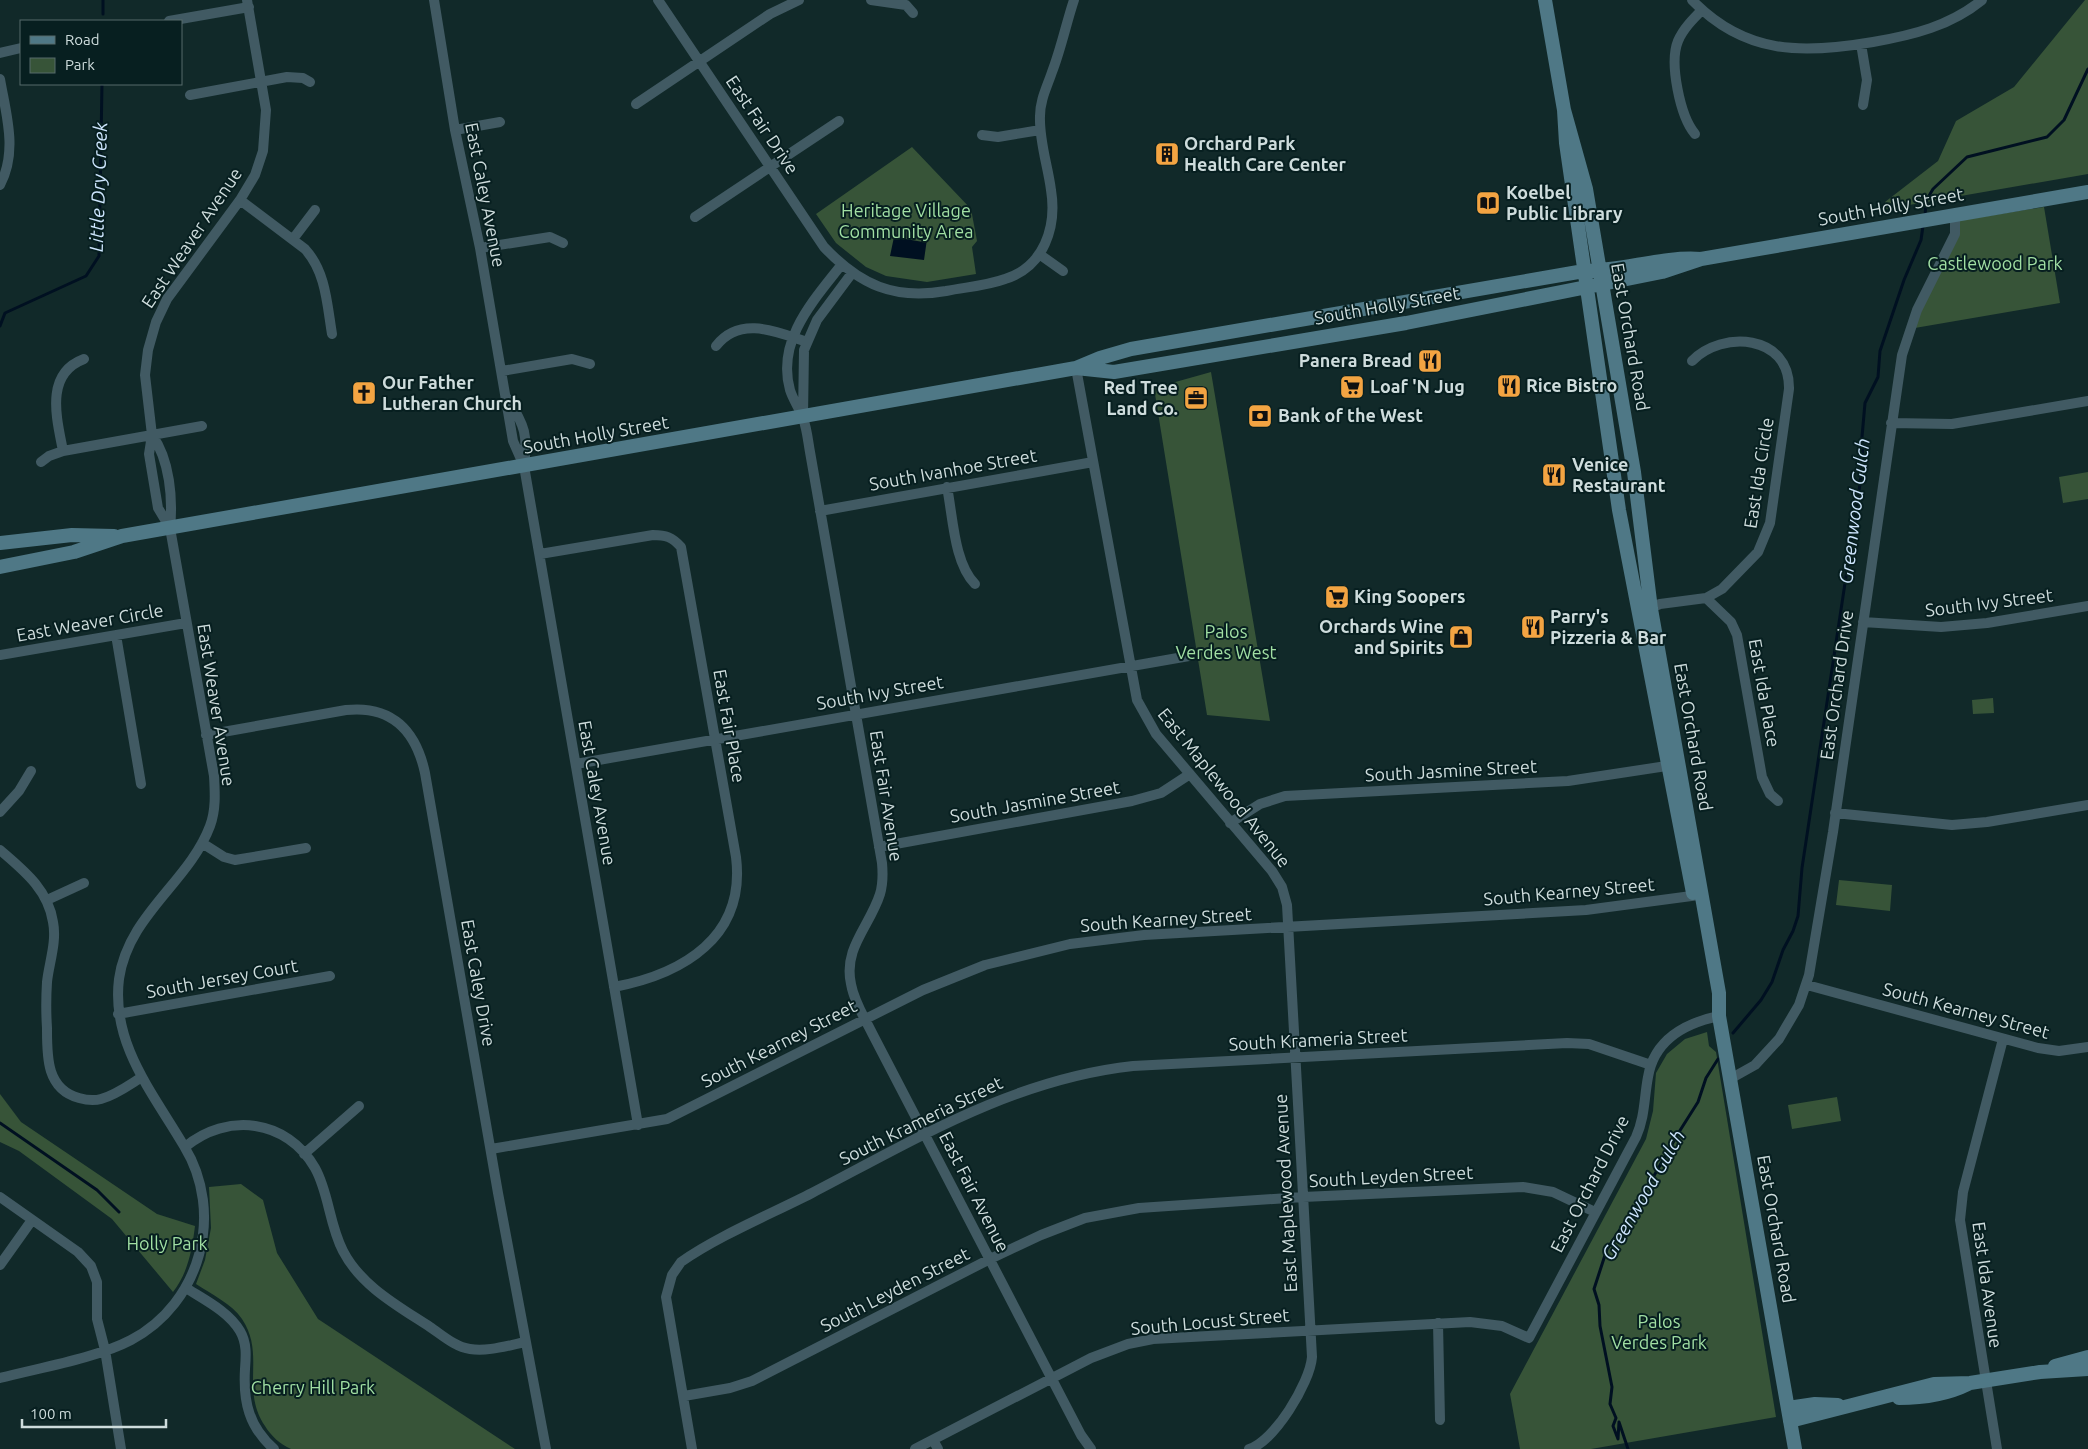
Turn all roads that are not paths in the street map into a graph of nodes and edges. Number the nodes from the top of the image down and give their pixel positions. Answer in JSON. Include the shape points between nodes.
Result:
{"nodes":[{"id":1,"x":434,"y":0,"type":"edge"},
{"id":2,"x":658,"y":0,"type":"edge"},
{"id":3,"x":799,"y":0,"type":"edge"},
{"id":4,"x":871,"y":0,"type":"edge"},
{"id":5,"x":1074,"y":0,"type":"edge"},
{"id":6,"x":1545,"y":0,"type":"edge"},
{"id":7,"x":1692,"y":0,"type":"edge"},
{"id":8,"x":1982,"y":0,"type":"edge"},
{"id":9,"x":248,"y":4,"type":"edge"},
{"id":10,"x":1702,"y":10,"type":"junction"},
{"id":11,"x":913,"y":13,"type":"dead end"},
{"id":12,"x":174,"y":20,"type":"edge"},
{"id":13,"x":1861,"y":44,"type":"junction"},
{"id":14,"x":20,"y":48,"type":"edge"},
{"id":15,"x":0,"y":52,"type":"edge"},
{"id":16,"x":699,"y":61,"type":"junction"},
{"id":17,"x":0,"y":79,"type":"edge"},
{"id":18,"x":262,"y":82,"type":"junction"},
{"id":19,"x":310,"y":82,"type":"dead end"},
{"id":20,"x":190,"y":95,"type":"dead end"},
{"id":21,"x":636,"y":104,"type":"dead end"},
{"id":22,"x":1863,"y":105,"type":"dead end"},
{"id":23,"x":1564,"y":110,"type":"junction"},
{"id":24,"x":839,"y":121,"type":"dead end"},
{"id":25,"x":500,"y":122,"type":"dead end"},
{"id":26,"x":455,"y":130,"type":"junction"},
{"id":27,"x":1040,"y":130,"type":"junction"},
{"id":28,"x":1695,"y":134,"type":"dead end"},
{"id":29,"x":982,"y":135,"type":"dead end"},
{"id":30,"x":770,"y":167,"type":"junction"},
{"id":31,"x":0,"y":185,"type":"edge"},
{"id":32,"x":2088,"y":192,"type":"edge"},
{"id":33,"x":240,"y":200,"type":"junction"},
{"id":34,"x":315,"y":210,"type":"dead end"},
{"id":35,"x":1949,"y":216,"type":"junction"},
{"id":36,"x":695,"y":217,"type":"dead end"},
{"id":37,"x":293,"y":239,"type":"junction"},
{"id":38,"x":563,"y":243,"type":"dead end"},
{"id":39,"x":480,"y":248,"type":"junction"},
{"id":40,"x":1040,"y":254,"type":"junction"},
{"id":41,"x":842,"y":264,"type":"junction"},
{"id":42,"x":1063,"y":271,"type":"dead end"},
{"id":43,"x":1584,"y":271,"type":"junction"},
{"id":44,"x":852,"y":273,"type":"junction"},
{"id":45,"x":1600,"y":277,"type":"junction"},
{"id":46,"x":1586,"y":288,"type":"junction"},
{"id":47,"x":332,"y":334,"type":"dead end"},
{"id":48,"x":793,"y":337,"type":"junction"},
{"id":49,"x":807,"y":342,"type":"junction"},
{"id":50,"x":716,"y":346,"type":"dead end"},
{"id":51,"x":84,"y":360,"type":"dead end"},
{"id":52,"x":1692,"y":361,"type":"dead end"},
{"id":53,"x":590,"y":364,"type":"dead end"},
{"id":54,"x":1076,"y":368,"type":"junction"},
{"id":55,"x":502,"y":371,"type":"junction"},
{"id":56,"x":2088,"y":401,"type":"edge"},
{"id":57,"x":803,"y":418,"type":"junction"},
{"id":58,"x":1891,"y":423,"type":"junction"},
{"id":59,"x":202,"y":426,"type":"dead end"},
{"id":60,"x":152,"y":435,"type":"junction"},
{"id":61,"x":63,"y":451,"type":"junction"},
{"id":62,"x":41,"y":462,"type":"dead end"},
{"id":63,"x":1092,"y":462,"type":"junction"},
{"id":64,"x":524,"y":466,"type":"junction"},
{"id":65,"x":947,"y":487,"type":"junction"},
{"id":66,"x":820,"y":511,"type":"junction"},
{"id":67,"x":170,"y":528,"type":"junction"},
{"id":68,"x":122,"y":536,"type":"junction"},
{"id":69,"x":0,"y":543,"type":"edge"},
{"id":70,"x":540,"y":554,"type":"junction"},
{"id":71,"x":0,"y":567,"type":"edge"},
{"id":72,"x":975,"y":584,"type":"dead end"},
{"id":73,"x":1706,"y":598,"type":"junction"},
{"id":74,"x":2088,"y":606,"type":"edge"},
{"id":75,"x":1644,"y":610,"type":"junction"},
{"id":76,"x":1863,"y":622,"type":"junction"},
{"id":77,"x":186,"y":623,"type":"junction"},
{"id":78,"x":116,"y":635,"type":"junction"},
{"id":79,"x":0,"y":655,"type":"edge"},
{"id":80,"x":1189,"y":656,"type":"dead end"},
{"id":81,"x":1129,"y":666,"type":"junction"},
{"id":82,"x":856,"y":714,"type":"junction"},
{"id":83,"x":206,"y":735,"type":"junction"},
{"id":84,"x":715,"y":739,"type":"junction"},
{"id":85,"x":576,"y":764,"type":"junction"},
{"id":86,"x":1673,"y":766,"type":"junction"},
{"id":87,"x":31,"y":771,"type":"dead end"},
{"id":88,"x":1190,"y":774,"type":"junction"},
{"id":89,"x":141,"y":784,"type":"dead end"},
{"id":90,"x":1778,"y":802,"type":"dead end"},
{"id":91,"x":2088,"y":805,"type":"edge"},
{"id":92,"x":0,"y":812,"type":"edge"},
{"id":93,"x":1835,"y":813,"type":"junction"},
{"id":94,"x":1230,"y":823,"type":"junction"},
{"id":95,"x":202,"y":843,"type":"junction"},
{"id":96,"x":879,"y":847,"type":"junction"},
{"id":97,"x":306,"y":848,"type":"dead end"},
{"id":98,"x":0,"y":850,"type":"edge"},
{"id":99,"x":84,"y":883,"type":"dead end"},
{"id":100,"x":1698,"y":895,"type":"junction"},
{"id":101,"x":47,"y":900,"type":"junction"},
{"id":102,"x":1289,"y":926,"type":"junction"},
{"id":103,"x":330,"y":976,"type":"dead end"},
{"id":104,"x":1807,"y":985,"type":"junction"},
{"id":105,"x":614,"y":988,"type":"junction"},
{"id":106,"x":118,"y":1014,"type":"junction"},
{"id":107,"x":1719,"y":1016,"type":"junction"},
{"id":108,"x":865,"y":1018,"type":"junction"},
{"id":109,"x":2003,"y":1040,"type":"junction"},
{"id":110,"x":2088,"y":1047,"type":"edge"},
{"id":111,"x":1295,"y":1057,"type":"junction"},
{"id":112,"x":1651,"y":1066,"type":"junction"},
{"id":113,"x":142,"y":1077,"type":"junction"},
{"id":114,"x":1730,"y":1079,"type":"junction"},
{"id":115,"x":360,"y":1106,"type":"dead end"},
{"id":116,"x":638,"y":1125,"type":"junction"},
{"id":117,"x":925,"y":1134,"type":"junction"},
{"id":118,"x":185,"y":1147,"type":"junction"},
{"id":119,"x":491,"y":1150,"type":"junction"},
{"id":120,"x":304,"y":1154,"type":"junction"},
{"id":121,"x":0,"y":1197,"type":"edge"},
{"id":122,"x":1303,"y":1197,"type":"junction"},
{"id":123,"x":1595,"y":1212,"type":"junction"},
{"id":124,"x":32,"y":1220,"type":"junction"},
{"id":125,"x":990,"y":1259,"type":"junction"},
{"id":126,"x":0,"y":1265,"type":"edge"},
{"id":127,"x":186,"y":1288,"type":"junction"},
{"id":128,"x":1438,"y":1323,"type":"junction"},
{"id":129,"x":1310,"y":1329,"type":"junction"},
{"id":130,"x":1529,"y":1338,"type":"joint"},
{"id":131,"x":526,"y":1342,"type":"junction"},
{"id":132,"x":105,"y":1350,"type":"junction"},
{"id":133,"x":2088,"y":1357,"type":"edge"},
{"id":134,"x":2088,"y":1369,"type":"edge"},
{"id":135,"x":2040,"y":1372,"type":"junction"},
{"id":136,"x":0,"y":1378,"type":"edge"},
{"id":137,"x":1052,"y":1378,"type":"junction"},
{"id":138,"x":1985,"y":1381,"type":"junction"},
{"id":139,"x":684,"y":1396,"type":"junction"},
{"id":140,"x":1789,"y":1415,"type":"junction"},
{"id":141,"x":1440,"y":1420,"type":"dead end"},
{"id":142,"x":935,"y":1444,"type":"edge"},
{"id":143,"x":121,"y":1449,"type":"edge"},
{"id":144,"x":274,"y":1449,"type":"edge"},
{"id":145,"x":546,"y":1449,"type":"edge"},
{"id":146,"x":692,"y":1449,"type":"edge"},
{"id":147,"x":915,"y":1449,"type":"edge"},
{"id":148,"x":1091,"y":1449,"type":"edge"},
{"id":149,"x":1249,"y":1449,"type":"edge"},
{"id":150,"x":1795,"y":1449,"type":"edge"},
{"id":151,"x":1997,"y":1449,"type":"edge"}],
"edges":[{"from":1,"to":26,"type":"street","name":"East Caley Avenue"},
{"from":2,"to":16,"type":"street","name":"East Fair Drive"},
{"from":3,"to":16,"type":"street","via":[[779,9]]},
{"from":4,"to":11,"type":"street","via":[[906,6]]},
{"from":5,"to":27,"type":"street","via":[[1043,95]]},
{"from":6,"to":23,"type":"main road","name":"East Orchard Road"},
{"from":7,"to":10,"type":"street"},
{"from":8,"to":13,"type":"street","via":[[1961,15],[1933,28]]},
{"from":9,"to":12,"type":"street"},
{"from":9,"to":18,"type":"street","name":"East Weaver Avenue"},
{"from":10,"to":13,"type":"street","via":[[1737,33],[1771,45],[1814,50]]},
{"from":10,"to":28,"type":"street","via":[[1683,31],[1674,60],[1684,118]]},
{"from":13,"to":22,"type":"street","via":[[1867,80]]},
{"from":14,"to":15,"type":"street"},
{"from":16,"to":21,"type":"street"},
{"from":16,"to":30,"type":"street","name":"East Fair Drive"},
{"from":17,"to":31,"type":"street","via":[[10,141],[9,160]]},
{"from":18,"to":19,"type":"street","via":[[296,77]]},
{"from":18,"to":20,"type":"street"},
{"from":18,"to":33,"type":"street","name":"East Weaver Avenue","via":[[266,110],[265,139],[255,175]]},
{"from":23,"to":43,"type":"main road","name":"East Orchard Road"},
{"from":23,"to":45,"type":"main road","name":"East Orchard Road","via":[[1586,189]]},
{"from":24,"to":30,"type":"street"},
{"from":25,"to":26,"type":"street"},
{"from":26,"to":39,"type":"street","name":"East Caley Avenue"},
{"from":27,"to":29,"type":"street","via":[[998,137]]},
{"from":27,"to":40,"type":"street","via":[[1053,213],[1051,232]]},
{"from":30,"to":36,"type":"street"},
{"from":30,"to":41,"type":"street","name":"East Fair Drive","via":[[816,236]]},
{"from":32,"to":35,"type":"main road","name":"South Holly Street"},
{"from":33,"to":37,"type":"street"},
{"from":33,"to":60,"type":"street","name":"East Weaver Avenue","via":[[167,299],[156,322],[145,375]]},
{"from":34,"to":37,"type":"street"},
{"from":35,"to":45,"type":"main road","name":"South Holly Street","via":[[1701,259],[1673,259]]},
{"from":35,"to":58,"type":"street","name":"East Orchard Drive","via":[[1955,234],[1906,338]]},
{"from":37,"to":47,"type":"street","via":[[313,258],[320,271]]},
{"from":38,"to":39,"type":"street","via":[[550,237]]},
{"from":39,"to":55,"type":"street","name":"East Caley Avenue"},
{"from":40,"to":42,"type":"street"},
{"from":40,"to":44,"type":"street","name":"East Fair Drive","via":[[1028,266],[1005,279],[934,293],[908,294],[886,289]]},
{"from":41,"to":44,"type":"street","name":"East Fair Drive"},
{"from":41,"to":48,"type":"street","name":"East Fair Avenue","via":[[804,313]]},
{"from":43,"to":45,"type":"main road","name":"South Holly Street"},
{"from":43,"to":46,"type":"main road","name":"East Orchard Road"},
{"from":43,"to":54,"type":"main road","name":"South Holly Street","via":[[1131,349]]},
{"from":44,"to":49,"type":"street","name":"East Fair Avenue","via":[[817,320]]},
{"from":45,"to":46,"type":"main road","name":"South Holly Street"},
{"from":45,"to":75,"type":"main road","name":"East Orchard Road","via":[[1635,481]]},
{"from":46,"to":54,"type":"main road","name":"South Holly Street","via":[[1406,323],[1114,372]]},
{"from":46,"to":75,"type":"main road","name":"East Orchard Road","via":[[1611,458]]},
{"from":48,"to":49,"type":"street"},
{"from":48,"to":50,"type":"street","via":[[774,330],[752,328],[728,334]]},
{"from":48,"to":57,"type":"street","name":"East Fair Avenue","via":[[788,357],[788,381]]},
{"from":49,"to":57,"type":"street","name":"East Fair Avenue","via":[[803,359]]},
{"from":51,"to":61,"type":"street","via":[[72,365],[63,375],[56,394],[55,407]]},
{"from":52,"to":73,"type":"street","name":"East Ida Circle","via":[[1713,346],[1754,343],[1768,348],[1780,358],[1789,381],[1768,531],[1750,562],[1722,589]]},
{"from":53,"to":55,"type":"street","via":[[572,359]]},
{"from":54,"to":57,"type":"main road","name":"South Holly Street"},
{"from":54,"to":63,"type":"street","name":"East Maplewood Avenue"},
{"from":55,"to":64,"type":"street","name":"East Caley Avenue","via":[[513,441]]},
{"from":56,"to":58,"type":"street","via":[[1952,424]]},
{"from":57,"to":64,"type":"main road","name":"South Holly Street"},
{"from":57,"to":66,"type":"street","name":"East Fair Avenue"},
{"from":58,"to":76,"type":"street","name":"East Orchard Drive"},
{"from":59,"to":60,"type":"street"},
{"from":60,"to":61,"type":"street"},
{"from":60,"to":67,"type":"street","name":"East Weaver Avenue","via":[[149,454],[158,508]]},
{"from":61,"to":62,"type":"street"},
{"from":63,"to":65,"type":"street","name":"South Ivanhoe Street"},
{"from":63,"to":81,"type":"street","name":"East Maplewood Avenue"},
{"from":64,"to":67,"type":"main road","name":"South Holly Street"},
{"from":64,"to":70,"type":"street","name":"East Caley Avenue"},
{"from":65,"to":66,"type":"street","name":"South Ivanhoe Street"},
{"from":65,"to":72,"type":"street","via":[[961,564]]},
{"from":66,"to":82,"type":"street","name":"East Fair Avenue"},
{"from":67,"to":68,"type":"main road","name":"South Holly Street"},
{"from":67,"to":77,"type":"street","name":"East Weaver Avenue"},
{"from":68,"to":69,"type":"main road","name":"South Holly Street","via":[[72,535]]},
{"from":68,"to":71,"type":"main road","name":"South Holly Street","via":[[74,552]]},
{"from":70,"to":84,"type":"street","name":"East Fair Place","via":[[653,535],[673,538],[681,547]]},
{"from":70,"to":85,"type":"street","name":"East Caley Avenue"},
{"from":73,"to":75,"type":"street","name":"East Ida Circle","via":[[1660,604]]},
{"from":73,"to":90,"type":"street","name":"East Ida Place","via":[[1731,622],[1737,635],[1762,777]]},
{"from":74,"to":76,"type":"street","name":"South Ivy Street","via":[[1941,628]]},
{"from":75,"to":86,"type":"main road","name":"East Orchard Road"},
{"from":76,"to":93,"type":"street","name":"East Orchard Drive"},
{"from":77,"to":78,"type":"street","name":"East Weaver Circle"},
{"from":77,"to":83,"type":"street","name":"East Weaver Avenue"},
{"from":78,"to":79,"type":"street","name":"East Weaver Circle"},
{"from":78,"to":89,"type":"street"},
{"from":80,"to":81,"type":"street","name":"South Ivy Street"},
{"from":81,"to":82,"type":"street","name":"South Ivy Street"},
{"from":81,"to":88,"type":"street","name":"East Maplewood Avenue","via":[[1142,713]]},
{"from":82,"to":84,"type":"street","name":"South Ivy Street"},
{"from":82,"to":96,"type":"street","name":"East Fair Avenue"},
{"from":83,"to":95,"type":"street","name":"East Weaver Avenue","via":[[215,799],[210,825]]},
{"from":83,"to":119,"type":"street","name":"East Caley Drive","via":[[365,709],[391,718],[414,740],[425,773]]},
{"from":84,"to":85,"type":"street","name":"South Ivy Street"},
{"from":84,"to":105,"type":"street","name":"East Fair Place","via":[[738,872],[732,910],[714,939],[691,958],[640,982]]},
{"from":85,"to":105,"type":"street","name":"East Caley Avenue"},
{"from":86,"to":94,"type":"street","name":"South Jasmine Street","via":[[1568,781],[1298,794],[1260,804]]},
{"from":86,"to":100,"type":"main road","name":"East Orchard Road"},
{"from":87,"to":92,"type":"street"},
{"from":88,"to":94,"type":"street","name":"East Maplewood Avenue"},
{"from":88,"to":96,"type":"street","name":"South Jasmine Street","via":[[1161,793],[1132,801]]},
{"from":91,"to":93,"type":"street","via":[[1952,825]]},
{"from":93,"to":104,"type":"street","name":"East Orchard Drive"},
{"from":94,"to":102,"type":"street","name":"East Maplewood Avenue","via":[[1277,879],[1285,896]]},
{"from":95,"to":97,"type":"street","via":[[235,860]]},
{"from":95,"to":106,"type":"street","name":"East Weaver Avenue","via":[[130,943],[120,977]]},
{"from":96,"to":108,"type":"street","name":"East Fair Avenue","via":[[883,875],[880,894],[854,945],[850,963],[853,993]]},
{"from":98,"to":101,"type":"street","via":[[36,884]]},
{"from":99,"to":101,"type":"street"},
{"from":100,"to":102,"type":"street","name":"South Kearney Street","via":[[1586,910]]},
{"from":100,"to":107,"type":"main road","name":"East Orchard Road","via":[[1719,993]]},
{"from":101,"to":113,"type":"street","via":[[54,923],[46,995],[47,1059],[54,1079],[66,1093],[92,1100],[110,1096]]},
{"from":102,"to":108,"type":"street","name":"South Kearney Street","via":[[1105,938],[1039,950],[958,975]]},
{"from":102,"to":111,"type":"street","name":"East Maplewood Avenue"},
{"from":103,"to":106,"type":"street","name":"South Jersey Court"},
{"from":104,"to":109,"type":"street","name":"South Kearney Street"},
{"from":104,"to":114,"type":"street","name":"East Orchard Drive","via":[[1794,1015],[1770,1050],[1748,1070]]},
{"from":105,"to":116,"type":"street","name":"East Caley Avenue"},
{"from":106,"to":113,"type":"street","name":"East Weaver Avenue","via":[[128,1050]]},
{"from":107,"to":112,"type":"street","name":"East Orchard Drive","via":[[1680,1028],[1662,1046]]},
{"from":107,"to":114,"type":"main road","name":"East Orchard Road"},
{"from":108,"to":116,"type":"street","name":"South Kearney Street","via":[[676,1115]]},
{"from":108,"to":117,"type":"street","name":"East Fair Avenue"},
{"from":109,"to":110,"type":"street","name":"South Kearney Street","via":[[2054,1051]]},
{"from":109,"to":138,"type":"street","name":"East Ida Avenue","via":[[1960,1212],[1962,1243]]},
{"from":111,"to":112,"type":"street","name":"South Krameria Street","via":[[1574,1043],[1596,1046]]},
{"from":111,"to":117,"type":"street","name":"South Krameria Street","via":[[1133,1066],[1087,1073],[1010,1094]]},
{"from":111,"to":122,"type":"street","name":"East Maplewood Avenue"},
{"from":112,"to":123,"type":"street","name":"East Orchard Drive","via":[[1640,1128]]},
{"from":113,"to":118,"type":"street","name":"East Weaver Avenue"},
{"from":114,"to":140,"type":"main road","name":"East Orchard Road"},
{"from":115,"to":120,"type":"street"},
{"from":116,"to":119,"type":"street","name":"South Kearney Street"},
{"from":117,"to":125,"type":"street","name":"East Fair Avenue"},
{"from":117,"to":139,"type":"street","name":"South Krameria Street","via":[[681,1262],[672,1275],[666,1297]]},
{"from":118,"to":120,"type":"street","via":[[212,1129],[247,1125],[271,1130]]},
{"from":118,"to":127,"type":"street","name":"East Weaver Avenue","via":[[198,1172],[204,1206],[201,1250]]},
{"from":119,"to":131,"type":"street","name":"East Caley Drive"},
{"from":120,"to":131,"type":"street","via":[[320,1180],[334,1233],[343,1252],[371,1286],[461,1346],[482,1350]]},
{"from":121,"to":124,"type":"street"},
{"from":122,"to":123,"type":"street","name":"South Leyden Street","via":[[1534,1188],[1562,1195]]},
{"from":122,"to":125,"type":"street","name":"South Leyden Street","via":[[1139,1208],[1104,1214],[1060,1227]]},
{"from":122,"to":129,"type":"street","name":"East Maplewood Avenue"},
{"from":123,"to":130,"type":"street","name":"East Orchard Drive"},
{"from":124,"to":126,"type":"street"},
{"from":124,"to":132,"type":"street","via":[[78,1252],[92,1266],[97,1282],[97,1319]]},
{"from":125,"to":137,"type":"street","name":"East Fair Avenue"},
{"from":125,"to":139,"type":"street","name":"South Leyden Street","via":[[752,1381]]},
{"from":127,"to":132,"type":"street","name":"East Weaver Avenue","via":[[163,1317],[143,1332]]},
{"from":127,"to":144,"type":"street","via":[[225,1314],[241,1332],[246,1350],[246,1404],[256,1428]]},
{"from":128,"to":129,"type":"street","name":"South Locust Street"},
{"from":128,"to":130,"type":"street","name":"South Locust Street","via":[[1487,1323]]},
{"from":128,"to":141,"type":"street"},
{"from":129,"to":137,"type":"street","name":"South Locust Street","via":[[1136,1342],[1108,1350]]},
{"from":129,"to":149,"type":"street","name":"East Maplewood Avenue","via":[[1311,1366],[1305,1381],[1273,1432],[1260,1445]]},
{"from":131,"to":145,"type":"street","name":"East Caley Drive"},
{"from":132,"to":136,"type":"street","name":"East Weaver Avenue"},
{"from":132,"to":143,"type":"street"},
{"from":133,"to":135,"type":"main road"},
{"from":134,"to":135,"type":"main road"},
{"from":135,"to":138,"type":"main road"},
{"from":137,"to":142,"type":"street","name":"South Locust Street"},
{"from":137,"to":148,"type":"street","name":"East Fair Avenue"},
{"from":138,"to":140,"type":"main road","via":[[1935,1395],[1888,1397],[1844,1406],[1818,1416]]},
{"from":138,"to":151,"type":"street","name":"East Ida Avenue"},
{"from":139,"to":146,"type":"street","name":"South Krameria Street"},
{"from":140,"to":150,"type":"main road","name":"East Orchard Road"},
{"from":142,"to":147,"type":"street","name":"South Locust Street"}]}
